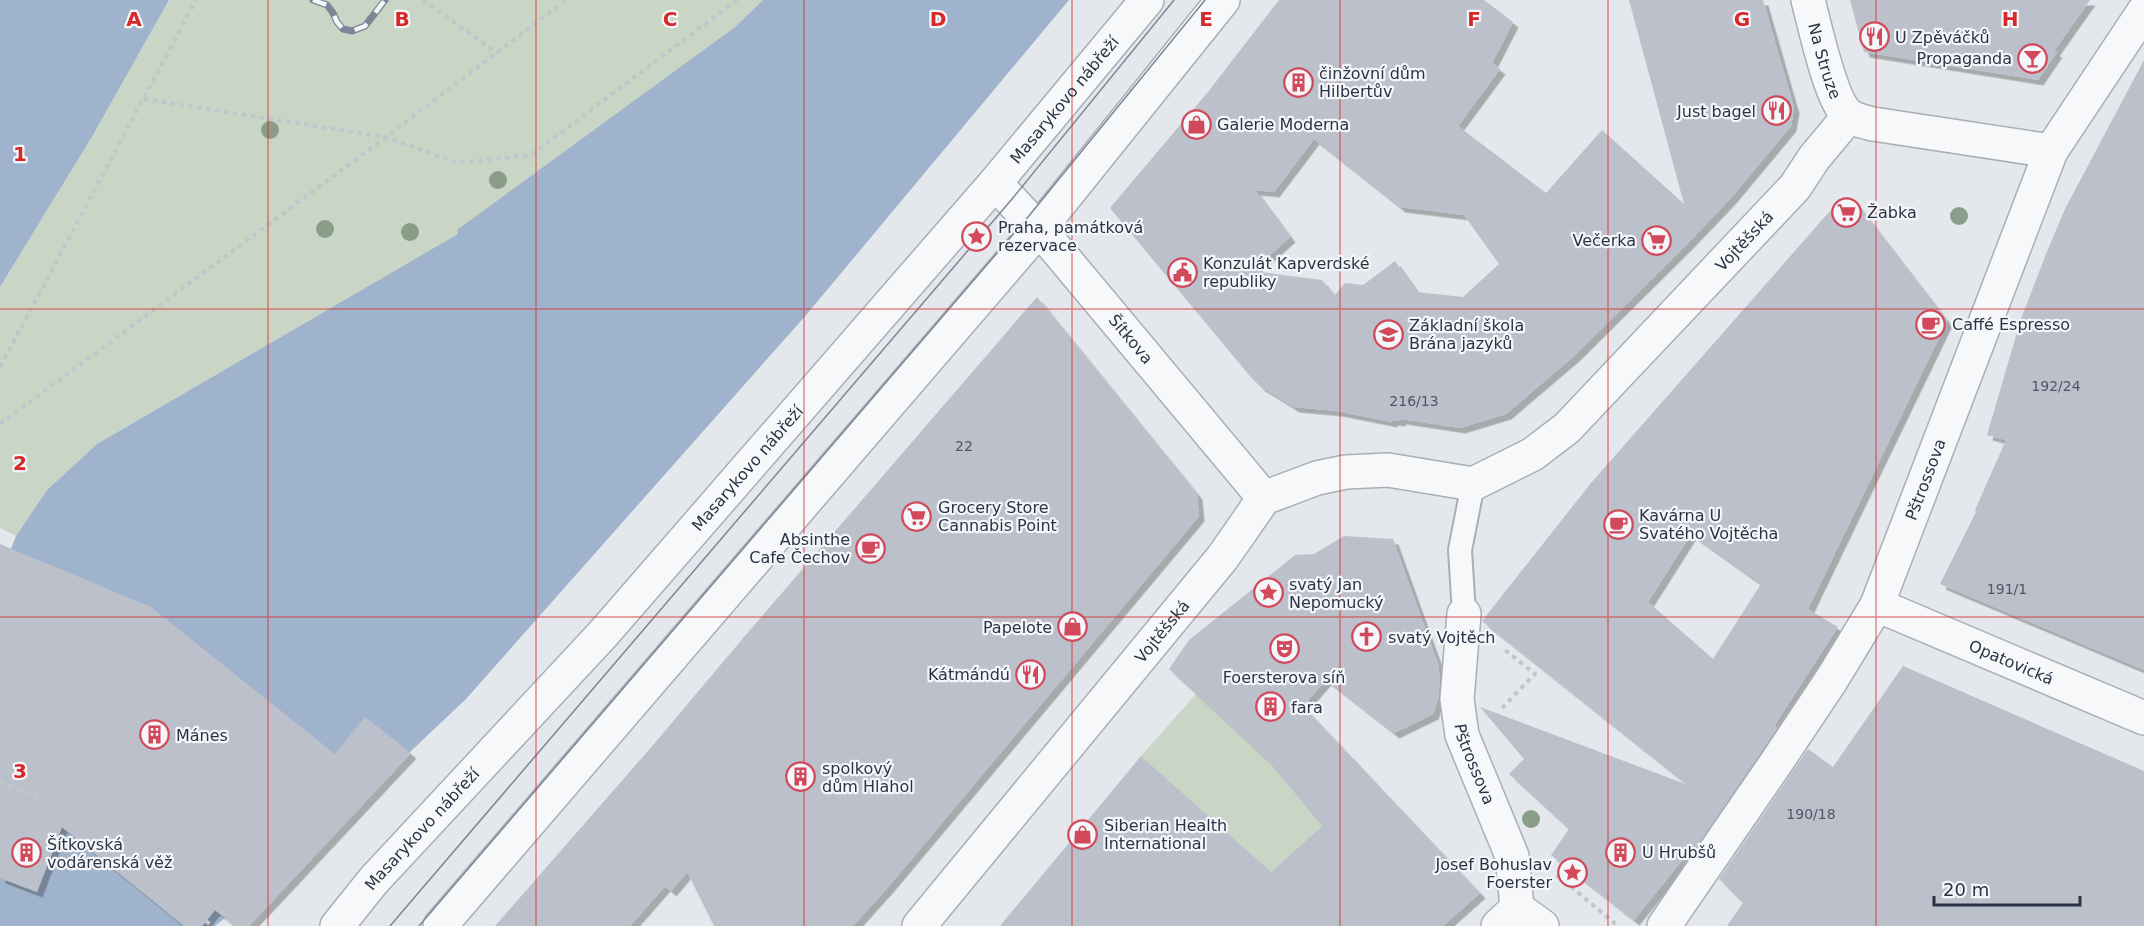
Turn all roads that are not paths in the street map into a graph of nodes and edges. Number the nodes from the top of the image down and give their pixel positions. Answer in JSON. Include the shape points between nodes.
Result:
{"nodes":[{"id":1,"x":1147,"y":0,"type":"edge"},
{"id":2,"x":1223,"y":0,"type":"edge"},
{"id":3,"x":1808,"y":0,"type":"edge"},
{"id":4,"x":2140,"y":24,"type":"edge"},
{"id":5,"x":1850,"y":116,"type":"junction"},
{"id":6,"x":2050,"y":151,"type":"junction"},
{"id":7,"x":995,"y":183,"type":"junction"},
{"id":8,"x":1039,"y":229,"type":"junction"},
{"id":9,"x":1473,"y":484,"type":"junction"},
{"id":10,"x":1264,"y":498,"type":"junction"},
{"id":11,"x":1877,"y":605,"type":"junction"},
{"id":12,"x":1464,"y":614,"type":"joint"},
{"id":13,"x":2144,"y":718,"type":"edge"},
{"id":14,"x":1519,"y":920,"type":"edge"},
{"id":15,"x":337,"y":926,"type":"edge"},
{"id":16,"x":440,"y":926,"type":"edge"},
{"id":17,"x":919,"y":926,"type":"edge"},
{"id":18,"x":1664,"y":926,"type":"edge"}],
"edges":[{"from":1,"to":7,"type":"street","name":"Masarykovo nábřeží"},
{"from":2,"to":8,"type":"street"},
{"from":3,"to":5,"type":"street","name":"Na Struze","via":[[1833,87],[1840,106]]},
{"from":4,"to":6,"type":"street","name":"Pštrossova"},
{"from":5,"to":6,"type":"street","via":[[1873,124]]},
{"from":5,"to":9,"type":"street","name":"Vojtěšská","via":[[1795,187],[1566,428],[1533,454]]},
{"from":6,"to":11,"type":"street","name":"Pštrossova"},
{"from":7,"to":8,"type":"street","name":"Šítkova"},
{"from":7,"to":15,"type":"street","name":"Masarykovo nábřeží","via":[[603,634],[374,880]]},
{"from":8,"to":10,"type":"street","name":"Šítkova"},
{"from":8,"to":16,"type":"street"},
{"from":9,"to":10,"type":"street","via":[[1388,470],[1346,472],[1317,478]]},
{"from":9,"to":12,"type":"lane","via":[[1460,550]]},
{"from":10,"to":17,"type":"street","name":"Vojtěšská","via":[[1223,557]]},
{"from":11,"to":13,"type":"street","name":"Opatovická"},
{"from":11,"to":18,"type":"street","name":"Pštrossova","via":[[1832,679]]},
{"from":12,"to":14,"type":"street","name":"Pštrossova","via":[[1457,699],[1462,735],[1512,856]]}]}
